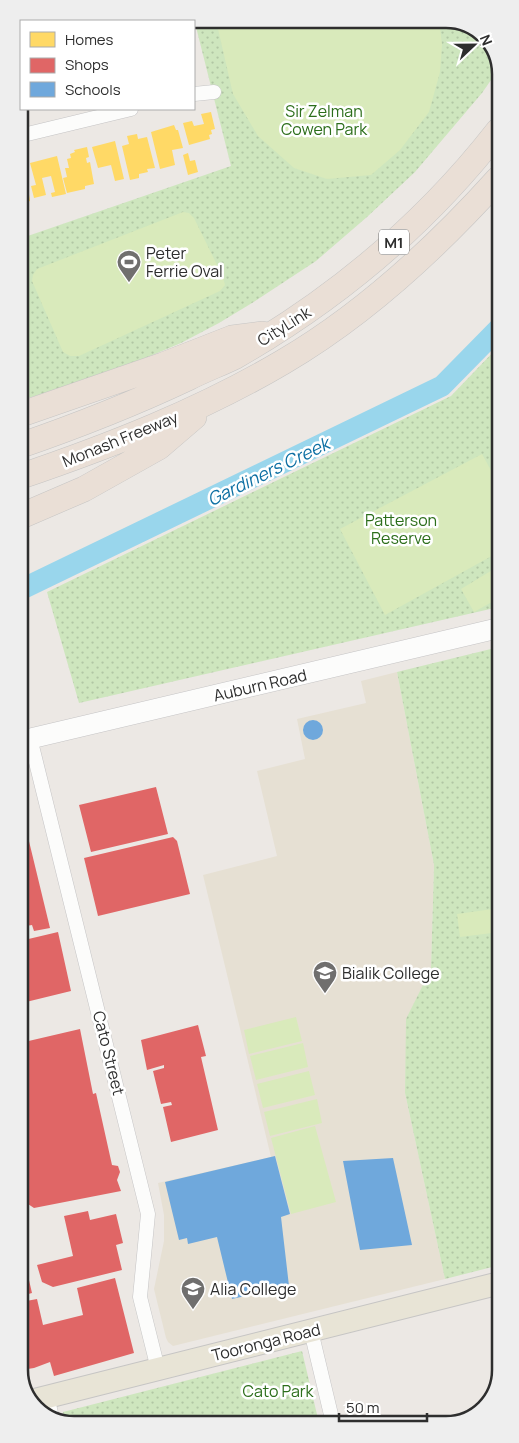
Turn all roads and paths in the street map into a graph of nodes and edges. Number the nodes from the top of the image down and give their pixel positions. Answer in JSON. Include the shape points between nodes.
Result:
{"nodes":[{"id":1,"x":214,"y":92,"type":"dead end"},
{"id":2,"x":195,"y":94,"type":"edge"},
{"id":3,"x":127,"y":110,"type":"edge"},
{"id":4,"x":28,"y":134,"type":"edge"},
{"id":5,"x":492,"y":138,"type":"edge"},
{"id":6,"x":492,"y":185,"type":"edge"},
{"id":7,"x":273,"y":333,"type":"junction"},
{"id":8,"x":219,"y":397,"type":"junction"},
{"id":9,"x":28,"y":412,"type":"edge"},
{"id":10,"x":28,"y":443,"type":"edge"},
{"id":11,"x":28,"y":474,"type":"edge"},
{"id":12,"x":28,"y":513,"type":"edge"},
{"id":13,"x":492,"y":630,"type":"edge"},
{"id":14,"x":28,"y":739,"type":"edge"},
{"id":15,"x":28,"y":752,"type":"edge"},
{"id":16,"x":492,"y":1286,"type":"edge"},
{"id":17,"x":311,"y":1331,"type":"junction"},
{"id":18,"x":158,"y":1369,"type":"junction"},
{"id":19,"x":44,"y":1405,"type":"edge"},
{"id":20,"x":331,"y":1416,"type":"edge"}],
"edges":[{"from":1,"to":2,"type":"street"},
{"from":3,"to":4,"type":"street"},
{"from":5,"to":7,"type":"highway","name":"CityLink","number":"M1","via":[[454,183],[384,251],[311,309]]},
{"from":6,"to":8,"type":"highway","name":"CityLink","number":"M1","via":[[418,261],[360,309],[284,361]]},
{"from":7,"to":9,"type":"highway","via":[[232,338]]},
{"from":7,"to":10,"type":"highway","name":"CityLink","number":"M1","via":[[234,357],[156,393]]},
{"from":8,"to":11,"type":"highway","name":"Monash Freeway","number":"M1","via":[[115,442]]},
{"from":8,"to":12,"type":"highway","via":[[159,447],[84,488]]},
{"from":13,"to":14,"type":"main road","name":"Auburn Road"},
{"from":15,"to":18,"type":"street","name":"Cato Street","via":[[148,1214],[140,1297]]},
{"from":16,"to":17,"type":"main road","name":"Tooronga Road"},
{"from":17,"to":18,"type":"main road","name":"Tooronga Road"},
{"from":17,"to":20,"type":"street"},
{"from":18,"to":19,"type":"main road","name":"Tooronga Road"}]}
